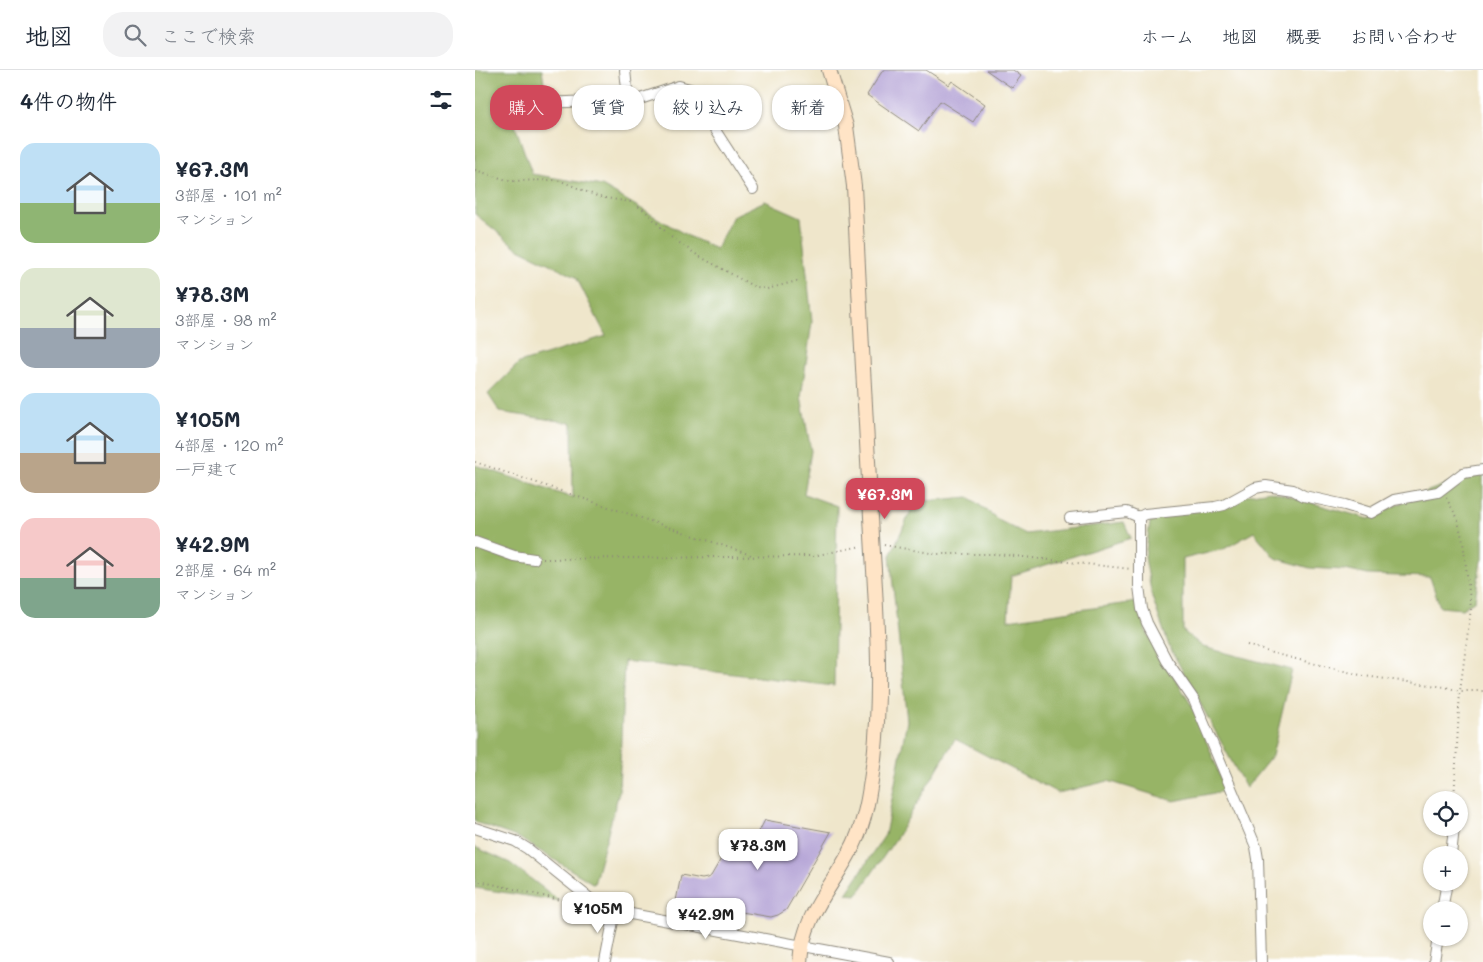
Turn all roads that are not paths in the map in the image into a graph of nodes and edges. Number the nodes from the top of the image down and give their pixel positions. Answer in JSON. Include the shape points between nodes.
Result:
{"nodes":[{"id":1,"x":625,"y":70,"type":"edge"},
{"id":2,"x":829,"y":70,"type":"edge"},
{"id":3,"x":627,"y":85,"type":"edge"},
{"id":4,"x":644,"y":97,"type":"edge"},
{"id":5,"x":753,"y":189,"type":"dead end"},
{"id":6,"x":1483,"y":470,"type":"edge"},
{"id":7,"x":1139,"y":517,"type":"junction"},
{"id":8,"x":1070,"y":518,"type":"dead end"},
{"id":9,"x":475,"y":542,"type":"edge"},
{"id":10,"x":534,"y":559,"type":"road end"},
{"id":11,"x":475,"y":828,"type":"edge"},
{"id":12,"x":615,"y":911,"type":"junction"},
{"id":13,"x":801,"y":945,"type":"junction"},
{"id":14,"x":1436,"y":946,"type":"edge"},
{"id":15,"x":605,"y":962,"type":"edge"},
{"id":16,"x":800,"y":962,"type":"edge"},
{"id":17,"x":889,"y":962,"type":"edge"},
{"id":18,"x":1261,"y":962,"type":"edge"},
{"id":19,"x":1433,"y":962,"type":"edge"}],
"edges":[{"from":1,"to":3,"type":"street"},
{"from":2,"to":13,"type":"street","via":[[845,126],[854,186],[877,640],[877,707],[870,791],[864,818],[844,865],[815,909]]},
{"from":4,"to":5,"type":"street","via":[[679,86],[693,90]]},
{"from":6,"to":7,"type":"street","via":[[1463,473],[1438,492],[1394,500],[1371,513],[1304,496],[1293,490],[1266,486],[1255,488],[1215,508]]},
{"from":7,"to":8,"type":"street","via":[[1127,512]]},
{"from":7,"to":18,"type":"street","via":[[1140,598],[1147,623],[1194,700],[1256,847]]},
{"from":9,"to":10,"type":"street"},
{"from":11,"to":12,"type":"street","via":[[515,841],[599,906]]},
{"from":12,"to":13,"type":"street"},
{"from":12,"to":15,"type":"street"},
{"from":13,"to":16,"type":"street"},
{"from":13,"to":17,"type":"street"},
{"from":14,"to":19,"type":"street"}]}
